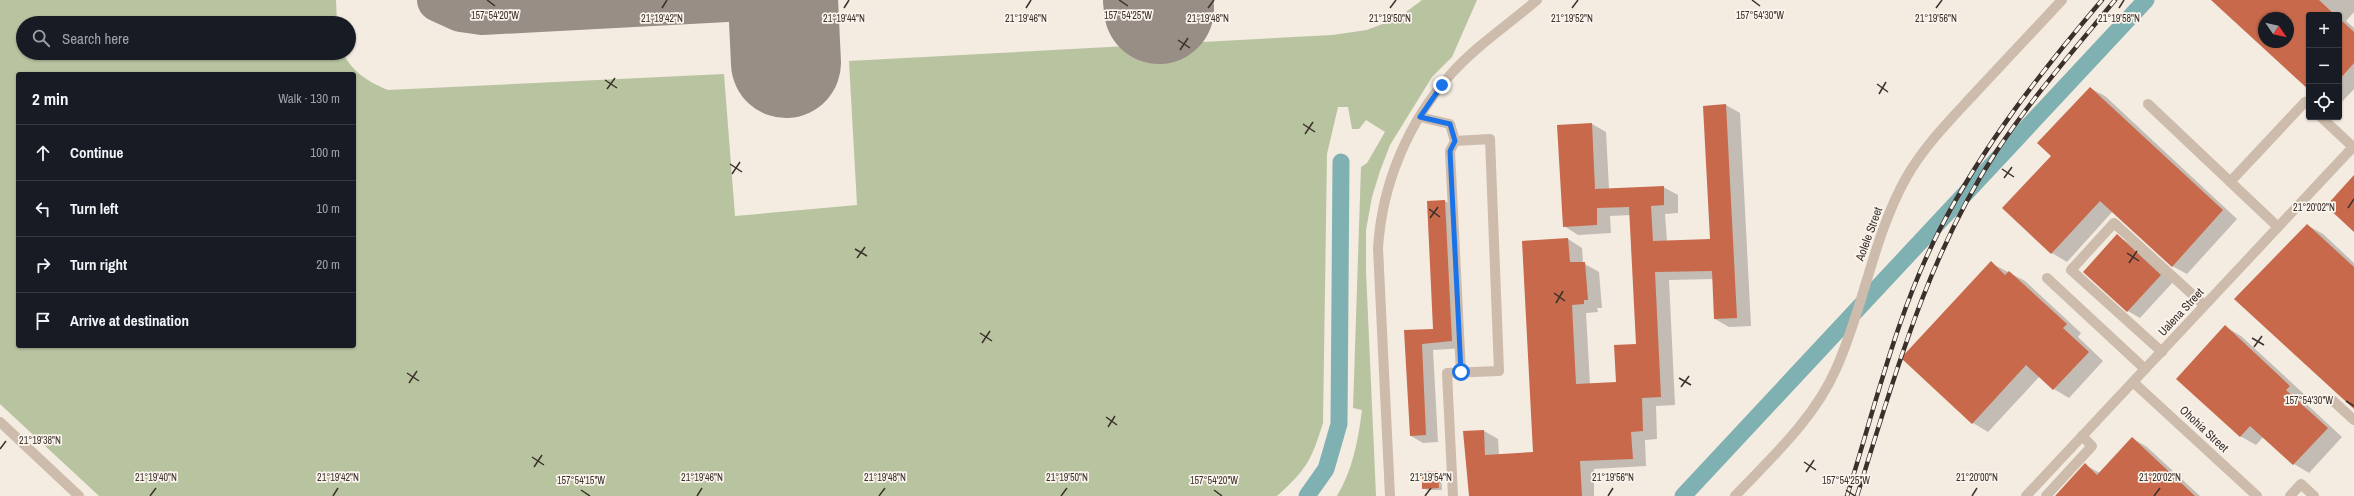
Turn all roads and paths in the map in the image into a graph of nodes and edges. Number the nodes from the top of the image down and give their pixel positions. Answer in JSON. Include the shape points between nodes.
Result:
{"nodes":[{"id":1,"x":1537,"y":0,"type":"edge"},
{"id":2,"x":2062,"y":0,"type":"edge"},
{"id":3,"x":2306,"y":103,"type":"edge"},
{"id":4,"x":2148,"y":104,"type":"dead end"},
{"id":5,"x":1420,"y":117,"type":"junction"},
{"id":6,"x":2325,"y":120,"type":"edge"},
{"id":7,"x":1455,"y":141,"type":"junction"},
{"id":8,"x":2354,"y":146,"type":"edge"},
{"id":9,"x":2230,"y":182,"type":"junction"},
{"id":10,"x":2278,"y":227,"type":"junction"},
{"id":11,"x":2047,"y":278,"type":"dead end"},
{"id":12,"x":2204,"y":306,"type":"junction"},
{"id":13,"x":2162,"y":352,"type":"junction"},
{"id":14,"x":2145,"y":369,"type":"junction"},
{"id":15,"x":1461,"y":372,"type":"junction"},
{"id":16,"x":2133,"y":382,"type":"junction"},
{"id":17,"x":2331,"y":399,"type":"dead end"},
{"id":18,"x":2354,"y":420,"type":"edge"},
{"id":19,"x":0,"y":422,"type":"edge"},
{"id":20,"x":2082,"y":436,"type":"junction"},
{"id":21,"x":2033,"y":488,"type":"junction"},
{"id":22,"x":79,"y":496,"type":"edge"},
{"id":23,"x":1390,"y":496,"type":"edge"},
{"id":24,"x":1453,"y":496,"type":"edge"},
{"id":25,"x":1734,"y":496,"type":"edge"},
{"id":26,"x":2026,"y":496,"type":"edge"},
{"id":27,"x":2042,"y":496,"type":"edge"},
{"id":28,"x":2046,"y":496,"type":"edge"},
{"id":29,"x":2257,"y":496,"type":"edge"},
{"id":30,"x":2290,"y":496,"type":"edge"},
{"id":31,"x":2314,"y":496,"type":"edge"}],
"edges":[{"from":1,"to":5,"type":"street","via":[[1452,73]]},
{"from":2,"to":25,"type":"street","name":"Aolele Street","via":[[1927,147],[1897,195],[1845,348],[1827,387],[1804,421]]},
{"from":3,"to":9,"type":"street"},
{"from":4,"to":9,"type":"street"},
{"from":5,"to":7,"type":"street","via":[[1450,124]]},
{"from":5,"to":23,"type":"street","via":[[1394,170],[1379,228],[1378,267]]},
{"from":6,"to":8,"type":"street"},
{"from":7,"to":15,"type":"street","via":[[1450,151]]},
{"from":7,"to":15,"type":"street","via":[[1490,139],[1499,371]]},
{"from":8,"to":10,"type":"street","name":"Ualena Street"},
{"from":9,"to":10,"type":"street"},
{"from":10,"to":12,"type":"street","name":"Ualena Street"},
{"from":11,"to":14,"type":"street"},
{"from":12,"to":13,"type":"street","name":"Ualena Street"},
{"from":12,"to":13,"type":"street","via":[[2114,223],[2071,270]]},
{"from":13,"to":14,"type":"street","name":"Ualena Street"},
{"from":14,"to":16,"type":"street","name":"Ualena Street"},
{"from":15,"to":24,"type":"street","via":[[1448,373]]},
{"from":16,"to":20,"type":"street","name":"Ualena Street"},
{"from":16,"to":29,"type":"street","name":"Ohohia Street"},
{"from":17,"to":18,"type":"street"},
{"from":19,"to":22,"type":"street"},
{"from":20,"to":21,"type":"street","name":"Ualena Street"},
{"from":20,"to":28,"type":"street","via":[[2092,446]]},
{"from":21,"to":26,"type":"street","name":"Ualena Street"},
{"from":21,"to":27,"type":"street"},
{"from":30,"to":31,"type":"street","via":[[2301,484]]}]}
